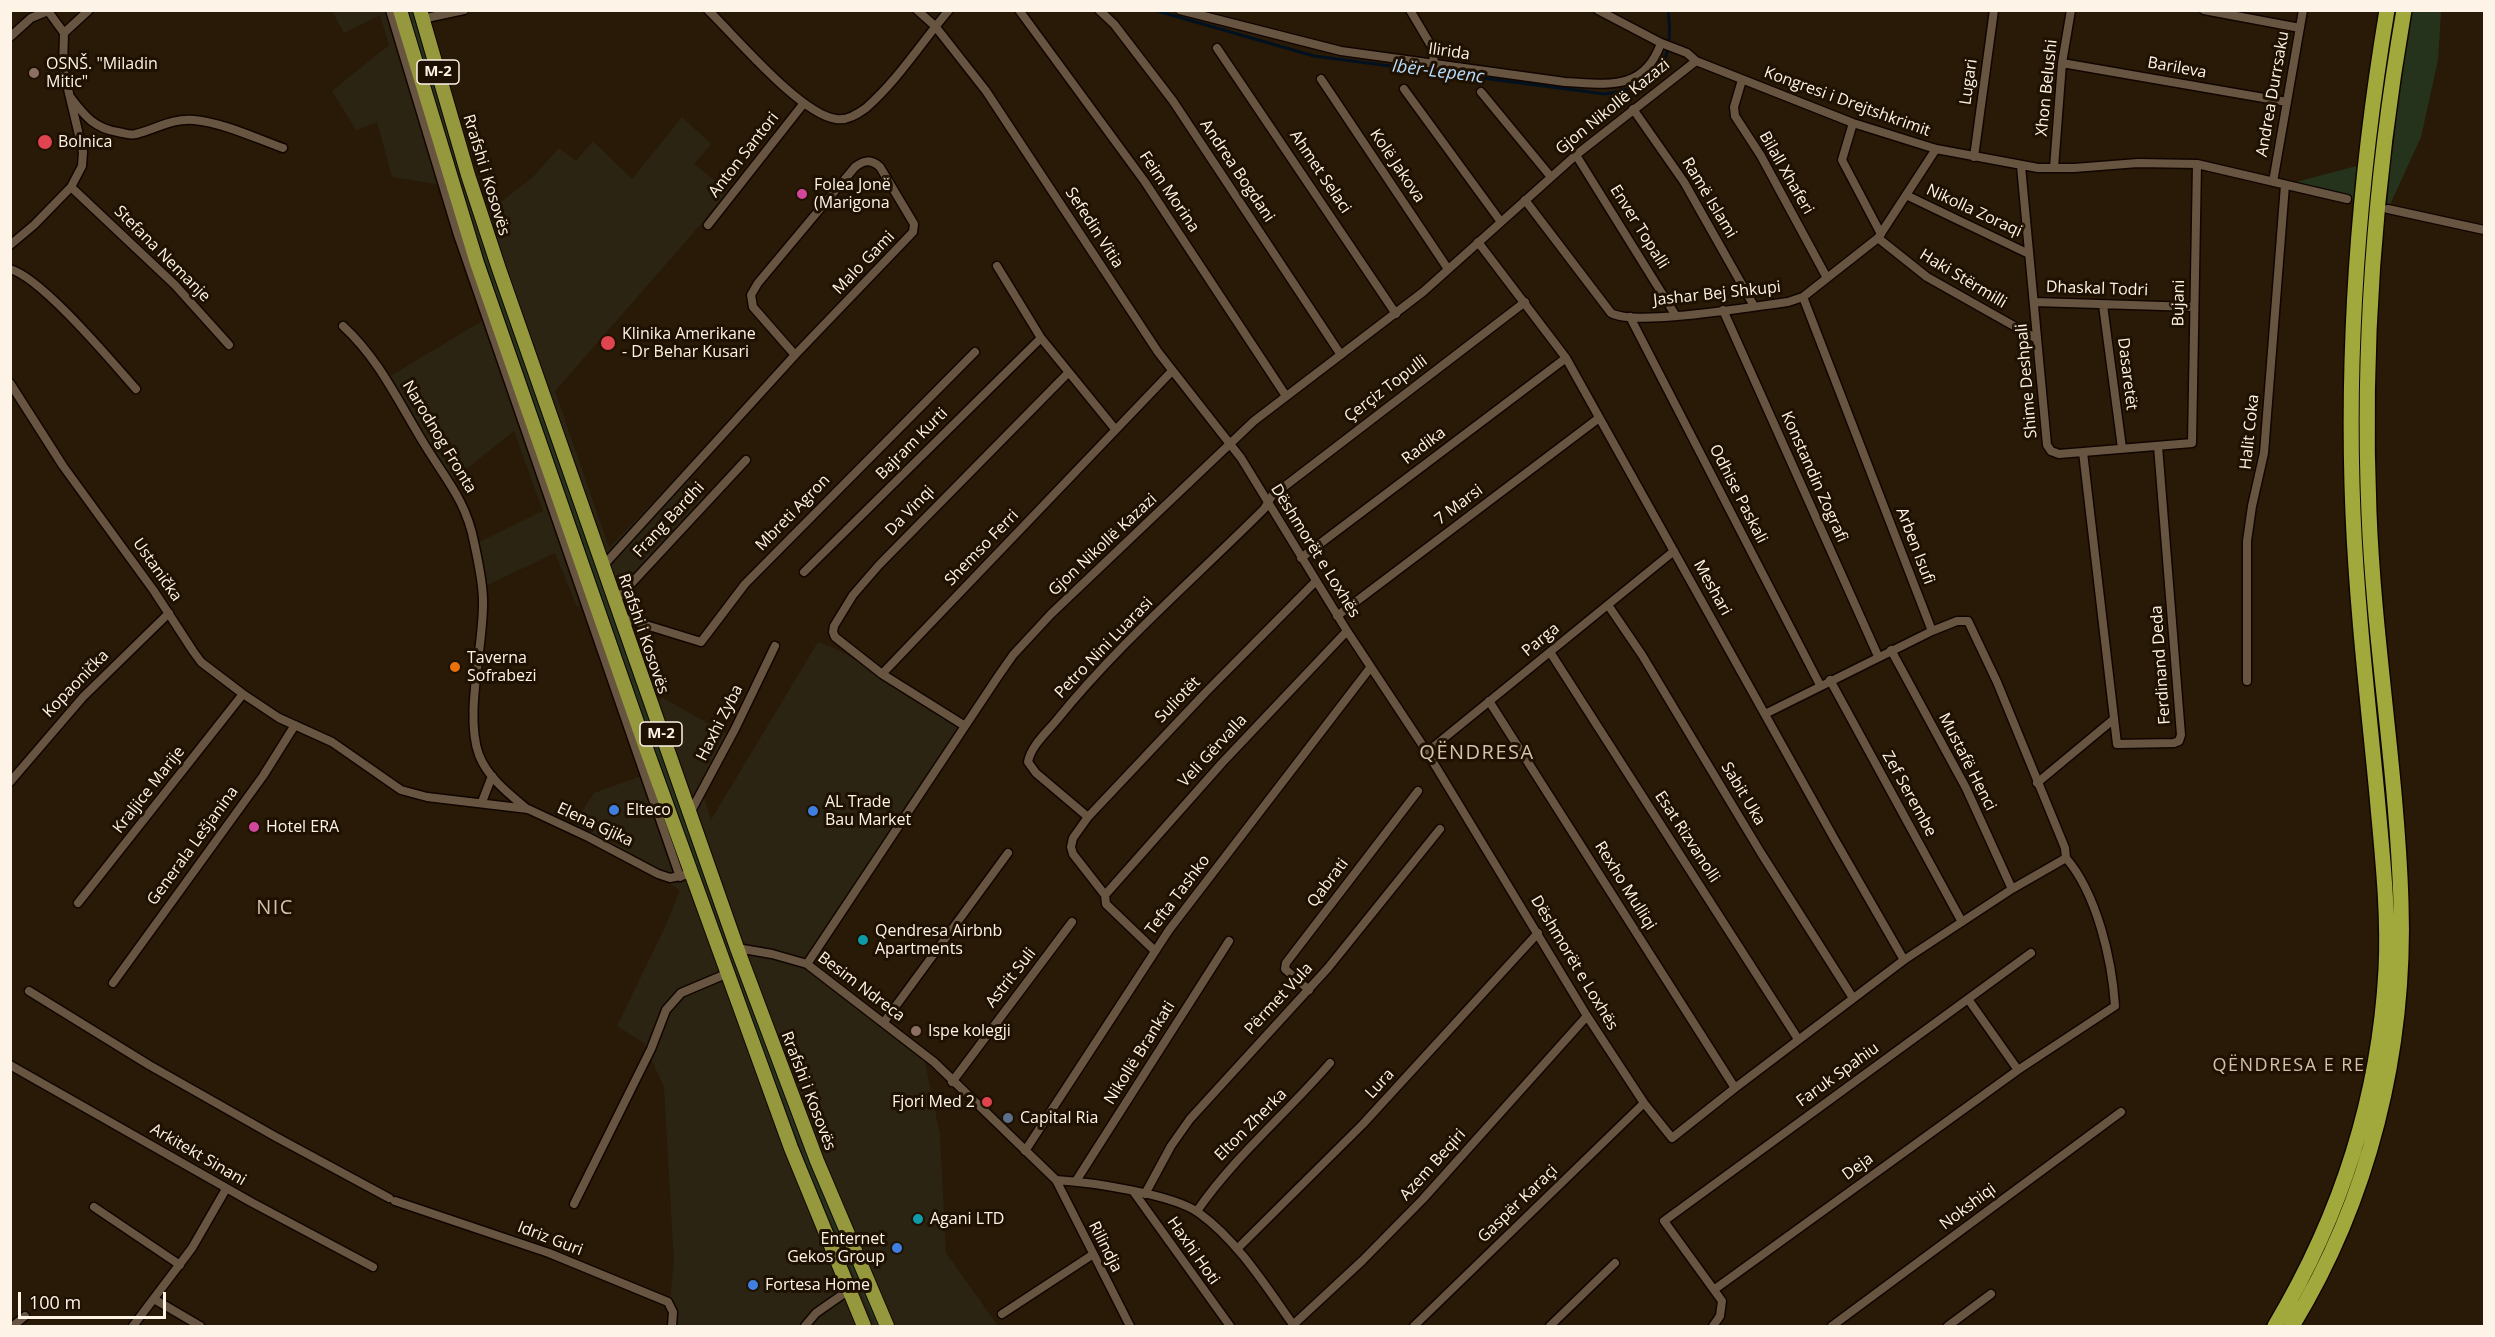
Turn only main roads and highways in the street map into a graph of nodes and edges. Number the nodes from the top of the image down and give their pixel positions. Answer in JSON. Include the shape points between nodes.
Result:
{"nodes":[{"id":1,"x":400,"y":10,"type":"edge"},
{"id":2,"x":2386,"y":10,"type":"edge"},
{"id":3,"x":2404,"y":10,"type":"edge"},
{"id":4,"x":421,"y":14,"type":"edge"},
{"id":5,"x":864,"y":1326,"type":"edge"},
{"id":6,"x":887,"y":1326,"type":"edge"},
{"id":7,"x":2275,"y":1326,"type":"edge"},
{"id":8,"x":2292,"y":1326,"type":"edge"}],
"edges":[{"from":1,"to":5,"type":"highway","number":"M-2","via":[[477,264],[686,875]]},
{"from":2,"to":7,"type":"highway","via":[[2357,230],[2350,436],[2358,590],[2384,874],[2386,967],[2381,1027],[2366,1111],[2342,1189],[2317,1251]]},
{"from":3,"to":8,"type":"highway","via":[[2375,223],[2367,436],[2374,590],[2399,871],[2398,998],[2386,1085],[2368,1154],[2342,1228]]},
{"from":4,"to":6,"type":"highway","name":"Rrafshi i Kosovës","number":"M-2","via":[[468,175],[737,948],[830,1193]]}]}
